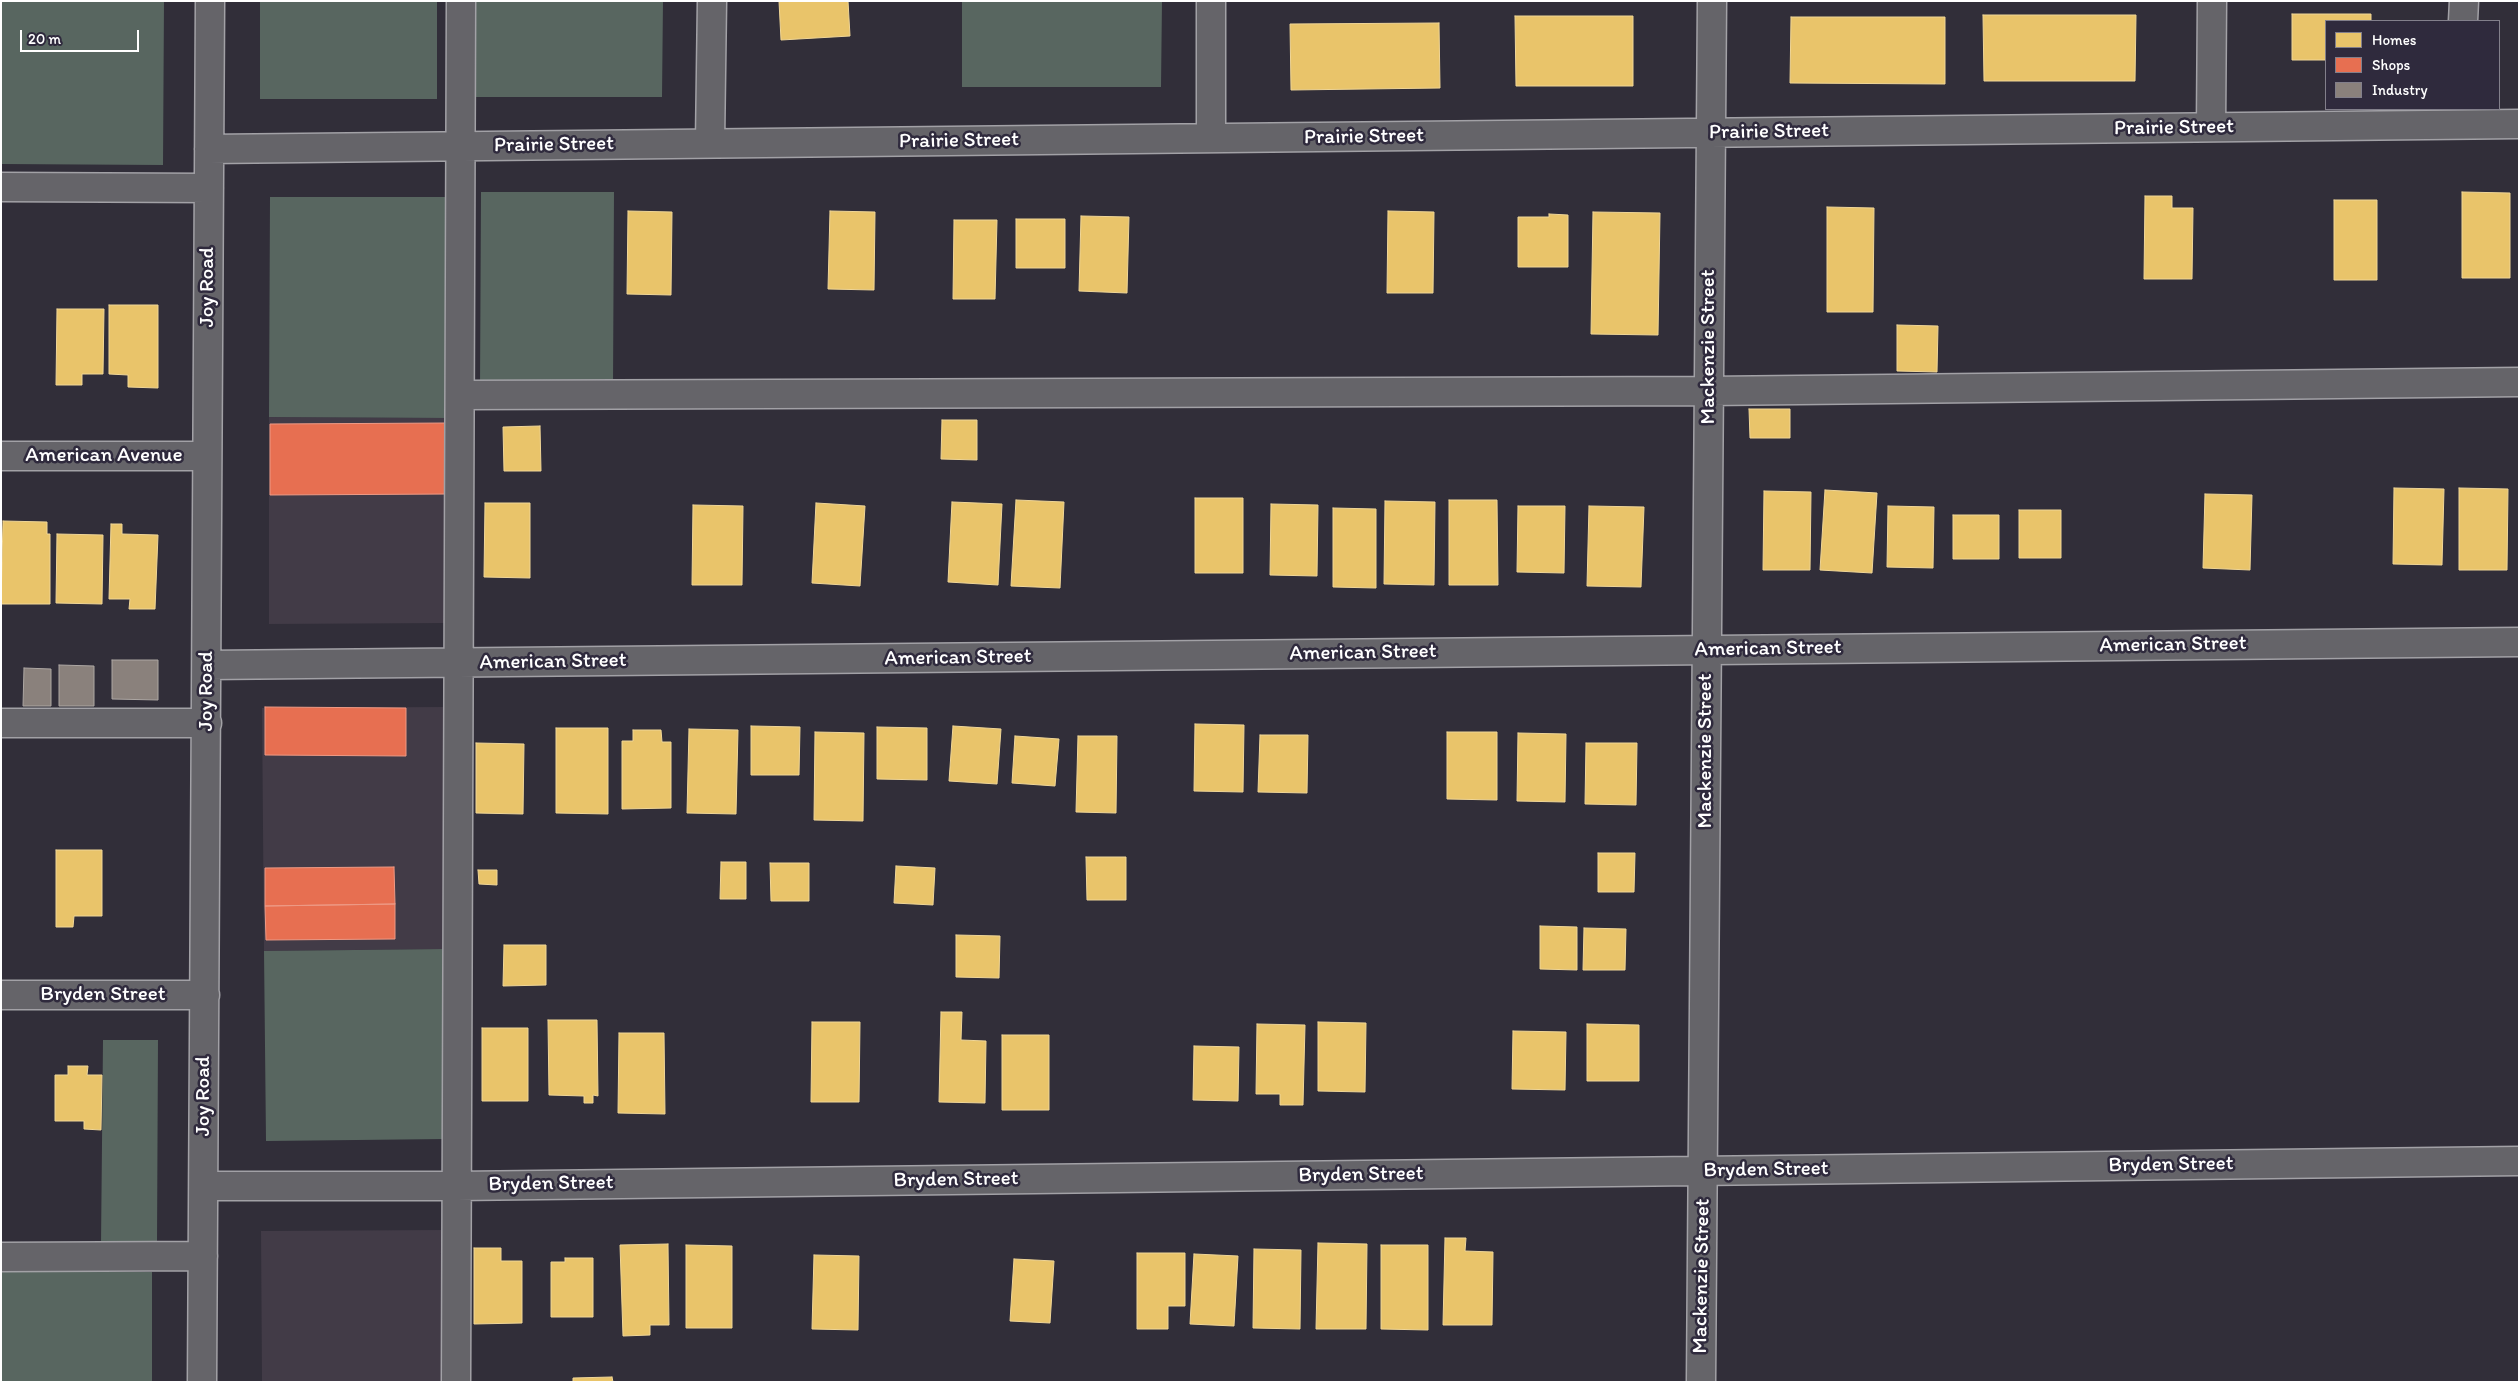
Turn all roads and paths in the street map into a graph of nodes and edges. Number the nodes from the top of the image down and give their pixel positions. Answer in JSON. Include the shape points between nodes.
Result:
{"nodes":[{"id":1,"x":210,"y":1,"type":"edge"},
{"id":2,"x":461,"y":1,"type":"edge"},
{"id":3,"x":712,"y":1,"type":"edge"},
{"id":4,"x":1211,"y":1,"type":"edge"},
{"id":5,"x":1712,"y":1,"type":"edge"},
{"id":6,"x":2212,"y":1,"type":"edge"},
{"id":7,"x":2464,"y":1,"type":"edge"},
{"id":8,"x":2463,"y":20,"type":"edge"},
{"id":9,"x":2462,"y":117,"type":"edge"},
{"id":10,"x":2519,"y":124,"type":"edge"},
{"id":11,"x":2211,"y":127,"type":"junction"},
{"id":12,"x":1711,"y":133,"type":"junction"},
{"id":13,"x":1210,"y":138,"type":"junction"},
{"id":14,"x":710,"y":144,"type":"junction"},
{"id":15,"x":461,"y":146,"type":"junction"},
{"id":16,"x":209,"y":149,"type":"junction"},
{"id":17,"x":1,"y":187,"type":"edge"},
{"id":18,"x":209,"y":188,"type":"junction"},
{"id":19,"x":2519,"y":382,"type":"edge"},
{"id":20,"x":1709,"y":391,"type":"junction"},
{"id":21,"x":460,"y":395,"type":"junction"},
{"id":22,"x":1,"y":456,"type":"edge"},
{"id":23,"x":207,"y":456,"type":"junction"},
{"id":24,"x":2519,"y":642,"type":"edge"},
{"id":25,"x":1706,"y":650,"type":"junction"},
{"id":26,"x":459,"y":663,"type":"junction"},
{"id":27,"x":206,"y":665,"type":"junction"},
{"id":28,"x":1,"y":723,"type":"edge"},
{"id":29,"x":206,"y":723,"type":"junction"},
{"id":30,"x":1,"y":995,"type":"edge"},
{"id":31,"x":205,"y":995,"type":"junction"},
{"id":32,"x":2519,"y":1161,"type":"edge"},
{"id":33,"x":1703,"y":1171,"type":"junction"},
{"id":34,"x":204,"y":1186,"type":"junction"},
{"id":35,"x":457,"y":1186,"type":"junction"},
{"id":36,"x":203,"y":1256,"type":"junction"},
{"id":37,"x":1,"y":1257,"type":"edge"},
{"id":38,"x":202,"y":1382,"type":"edge"},
{"id":39,"x":456,"y":1382,"type":"edge"},
{"id":40,"x":1701,"y":1382,"type":"edge"}],
"edges":[{"from":1,"to":16,"type":"street","name":"Joy Road"},
{"from":2,"to":15,"type":"street"},
{"from":3,"to":14,"type":"street"},
{"from":4,"to":13,"type":"street"},
{"from":5,"to":12,"type":"street","name":"Mackenzie Street"},
{"from":6,"to":11,"type":"street"},
{"from":7,"to":8,"type":"street"},
{"from":9,"to":10,"type":"street","name":"Prairie Street"},
{"from":9,"to":11,"type":"street","name":"Prairie Street"},
{"from":11,"to":12,"type":"street","name":"Prairie Street"},
{"from":12,"to":13,"type":"street","name":"Prairie Street"},
{"from":12,"to":20,"type":"street","name":"Mackenzie Street"},
{"from":13,"to":14,"type":"street","name":"Prairie Street"},
{"from":14,"to":15,"type":"street","name":"Prairie Street"},
{"from":15,"to":16,"type":"street","name":"Prairie Street"},
{"from":15,"to":21,"type":"street"},
{"from":16,"to":18,"type":"street","name":"Joy Road"},
{"from":17,"to":18,"type":"street"},
{"from":18,"to":23,"type":"street","name":"Joy Road"},
{"from":19,"to":20,"type":"street"},
{"from":20,"to":21,"type":"street"},
{"from":20,"to":25,"type":"street","name":"Mackenzie Street"},
{"from":21,"to":26,"type":"street"},
{"from":22,"to":23,"type":"street","name":"American Avenue"},
{"from":23,"to":27,"type":"street","name":"Joy Road"},
{"from":24,"to":25,"type":"street","name":"American Street"},
{"from":25,"to":26,"type":"street","name":"American Street"},
{"from":25,"to":33,"type":"street","name":"Mackenzie Street"},
{"from":26,"to":27,"type":"street","name":"American Street"},
{"from":26,"to":35,"type":"street"},
{"from":27,"to":29,"type":"street","name":"Joy Road"},
{"from":28,"to":29,"type":"street"},
{"from":29,"to":31,"type":"street","name":"Joy Road"},
{"from":30,"to":31,"type":"street","name":"Bryden Street"},
{"from":31,"to":34,"type":"street","name":"Joy Road"},
{"from":32,"to":33,"type":"street","name":"Bryden Street"},
{"from":33,"to":35,"type":"street","name":"Bryden Street"},
{"from":33,"to":40,"type":"street","name":"Mackenzie Street"},
{"from":34,"to":35,"type":"street","name":"Bryden Street"},
{"from":34,"to":36,"type":"street","name":"Joy Road"},
{"from":35,"to":39,"type":"street"},
{"from":36,"to":37,"type":"street"},
{"from":36,"to":38,"type":"street","name":"Joy Road"}]}
